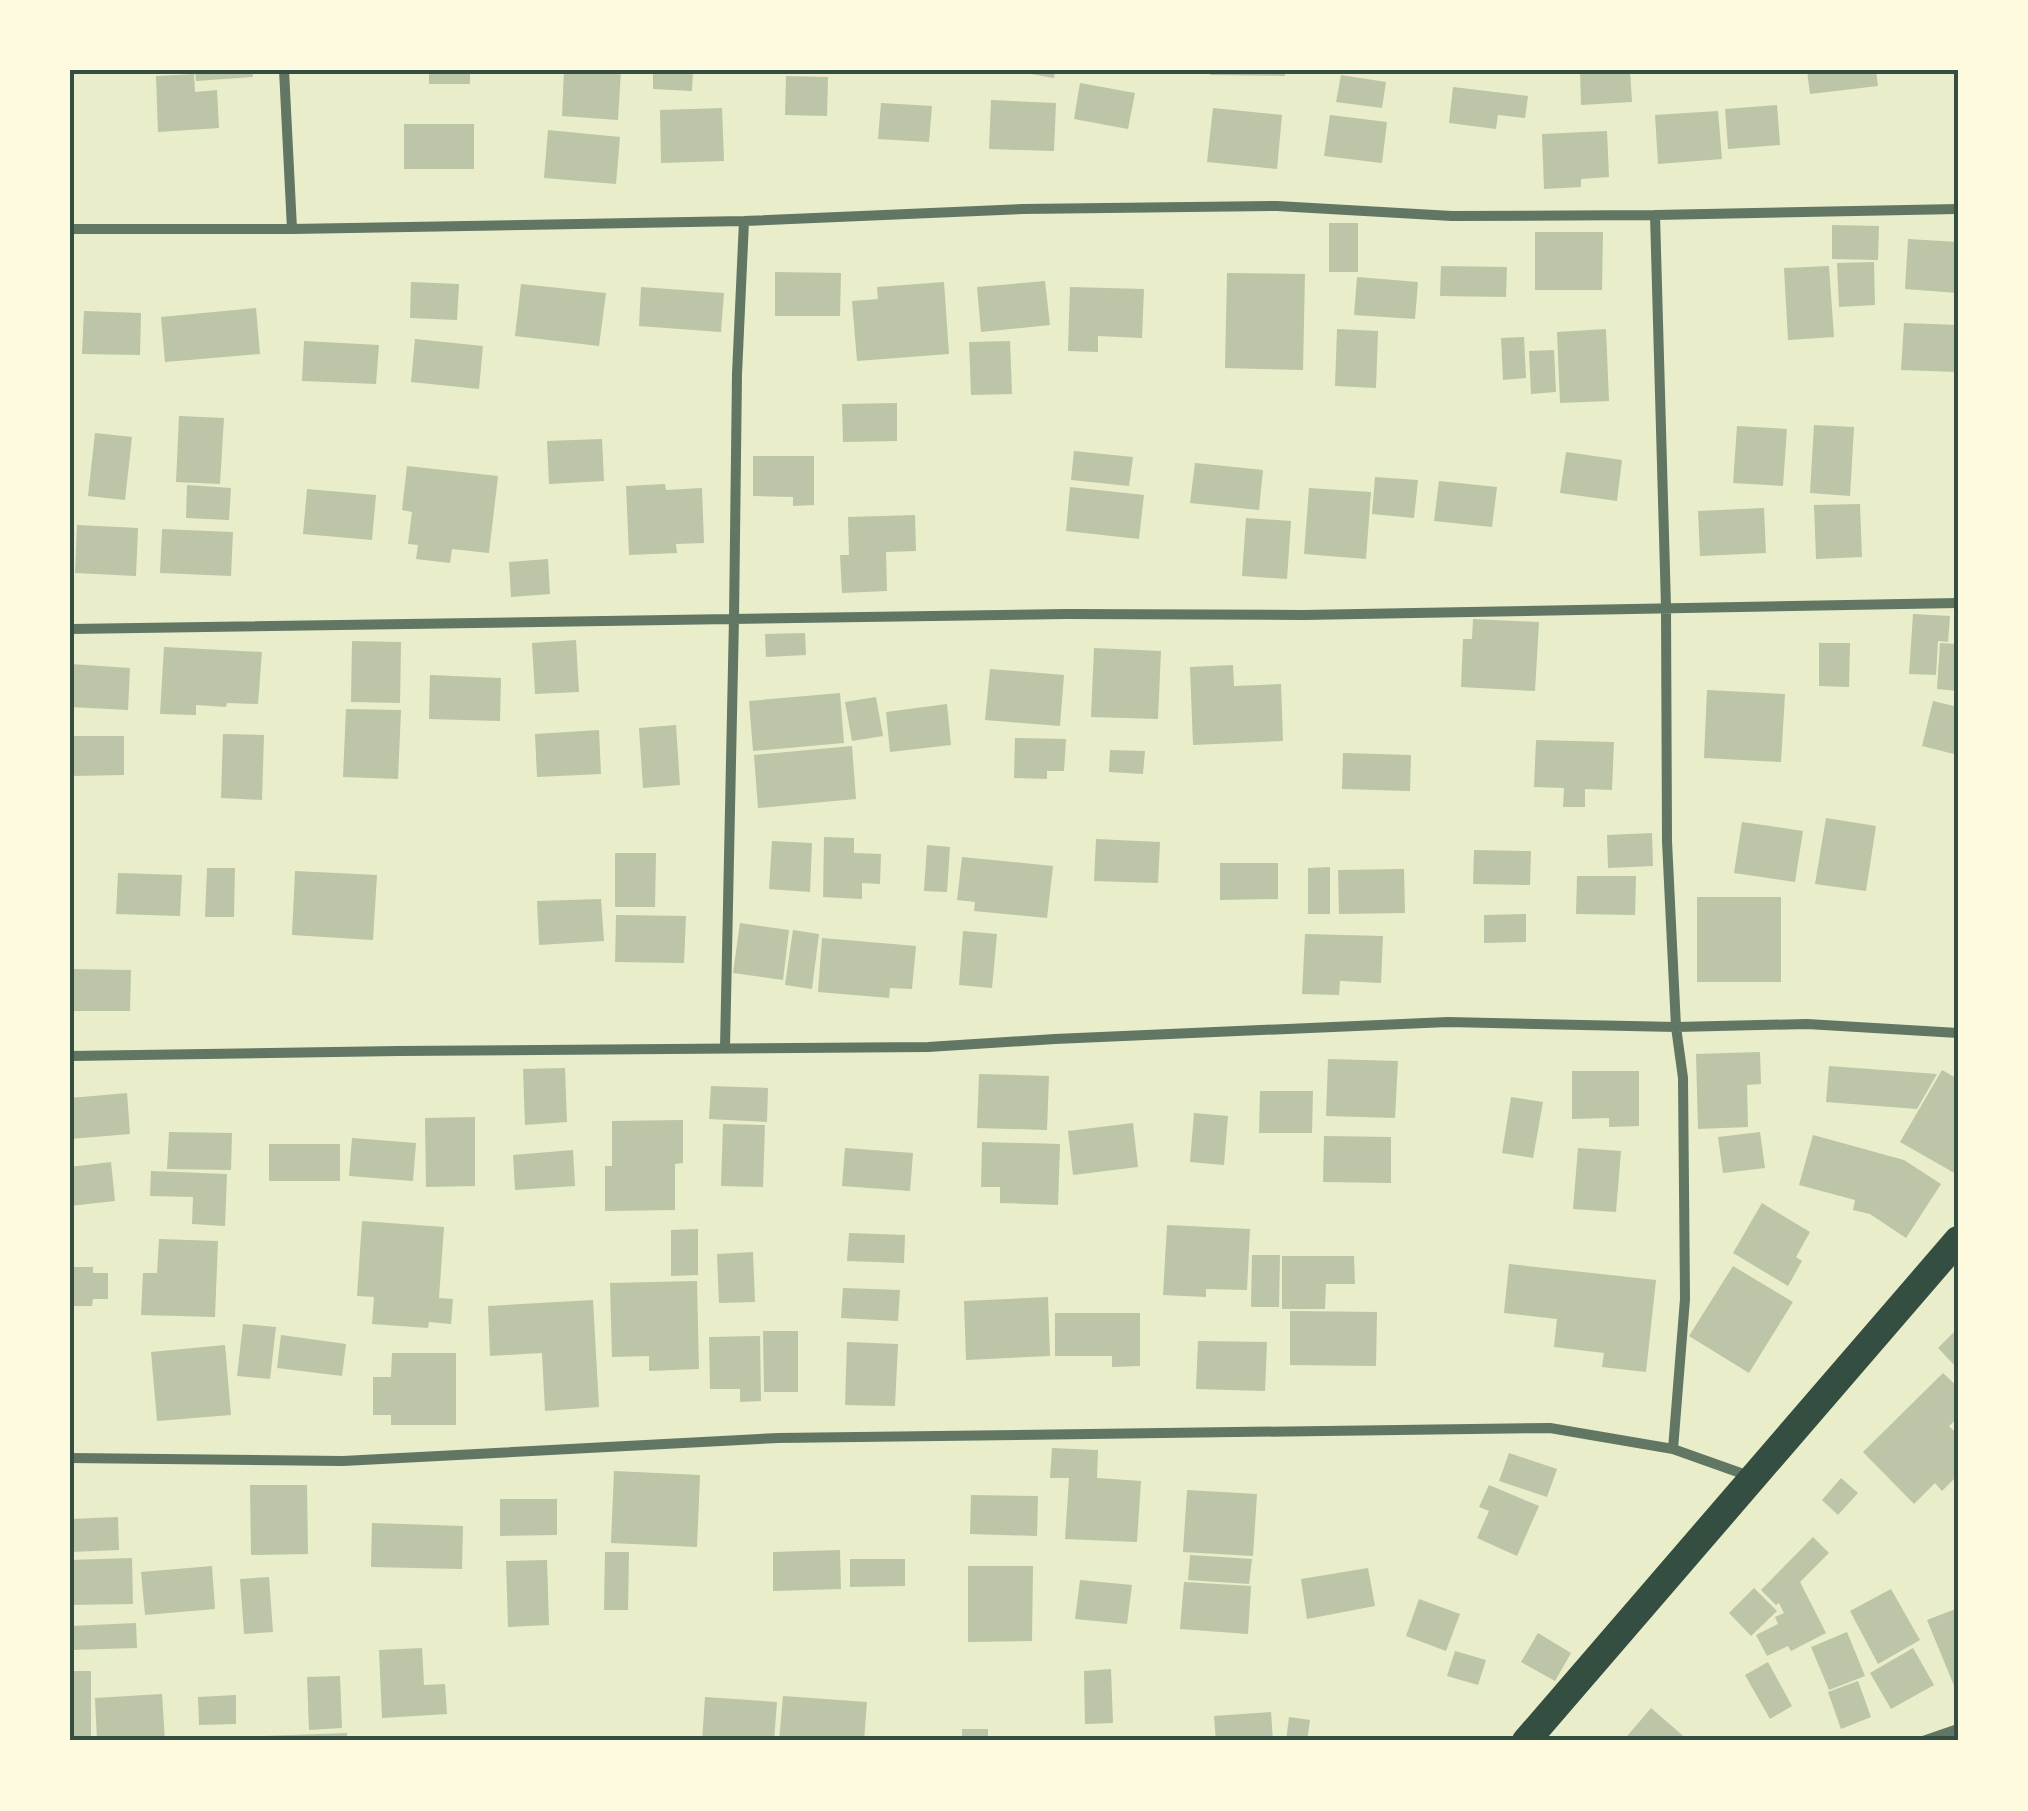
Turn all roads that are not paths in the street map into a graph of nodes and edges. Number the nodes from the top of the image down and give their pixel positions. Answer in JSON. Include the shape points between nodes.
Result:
{"nodes":[{"id":1,"x":284,"y":70,"type":"edge"},
{"id":2,"x":1958,"y":209,"type":"edge"},
{"id":3,"x":1655,"y":215,"type":"junction"},
{"id":4,"x":744,"y":221,"type":"junction"},
{"id":5,"x":292,"y":228,"type":"junction"},
{"id":6,"x":70,"y":229,"type":"edge"},
{"id":7,"x":1958,"y":603,"type":"edge"},
{"id":8,"x":1666,"y":607,"type":"junction"},
{"id":9,"x":734,"y":618,"type":"junction"},
{"id":10,"x":70,"y":629,"type":"edge"},
{"id":11,"x":1676,"y":1027,"type":"junction"},
{"id":12,"x":1958,"y":1032,"type":"edge"},
{"id":13,"x":725,"y":1048,"type":"junction"},
{"id":14,"x":70,"y":1056,"type":"edge"},
{"id":15,"x":1958,"y":1240,"type":"edge"},
{"id":16,"x":1673,"y":1449,"type":"junction"},
{"id":17,"x":70,"y":1458,"type":"edge"},
{"id":18,"x":1754,"y":1478,"type":"junction"},
{"id":19,"x":1958,"y":1729,"type":"edge"},
{"id":20,"x":1526,"y":1741,"type":"edge"},
{"id":21,"x":1923,"y":1741,"type":"edge"}],
"edges":[{"from":1,"to":5,"type":"street"},
{"from":2,"to":3,"type":"street"},
{"from":3,"to":4,"type":"street","via":[[1452,216],[1277,206]]},
{"from":3,"to":8,"type":"street"},
{"from":4,"to":5,"type":"street"},
{"from":4,"to":9,"type":"street"},
{"from":5,"to":6,"type":"street"},
{"from":7,"to":8,"type":"street"},
{"from":8,"to":9,"type":"street"},
{"from":8,"to":11,"type":"street"},
{"from":9,"to":10,"type":"street"},
{"from":9,"to":13,"type":"street"},
{"from":11,"to":12,"type":"street","via":[[1807,1024]]},
{"from":11,"to":13,"type":"street","via":[[1448,1022],[928,1047]]},
{"from":11,"to":16,"type":"street","via":[[1683,1078],[1686,1298]]},
{"from":13,"to":14,"type":"street"},
{"from":15,"to":18,"type":"highway"},
{"from":16,"to":17,"type":"street","via":[[1531,1428],[778,1438],[343,1461]]},
{"from":16,"to":18,"type":"street"},
{"from":18,"to":20,"type":"highway"},
{"from":19,"to":21,"type":"street"}]}
